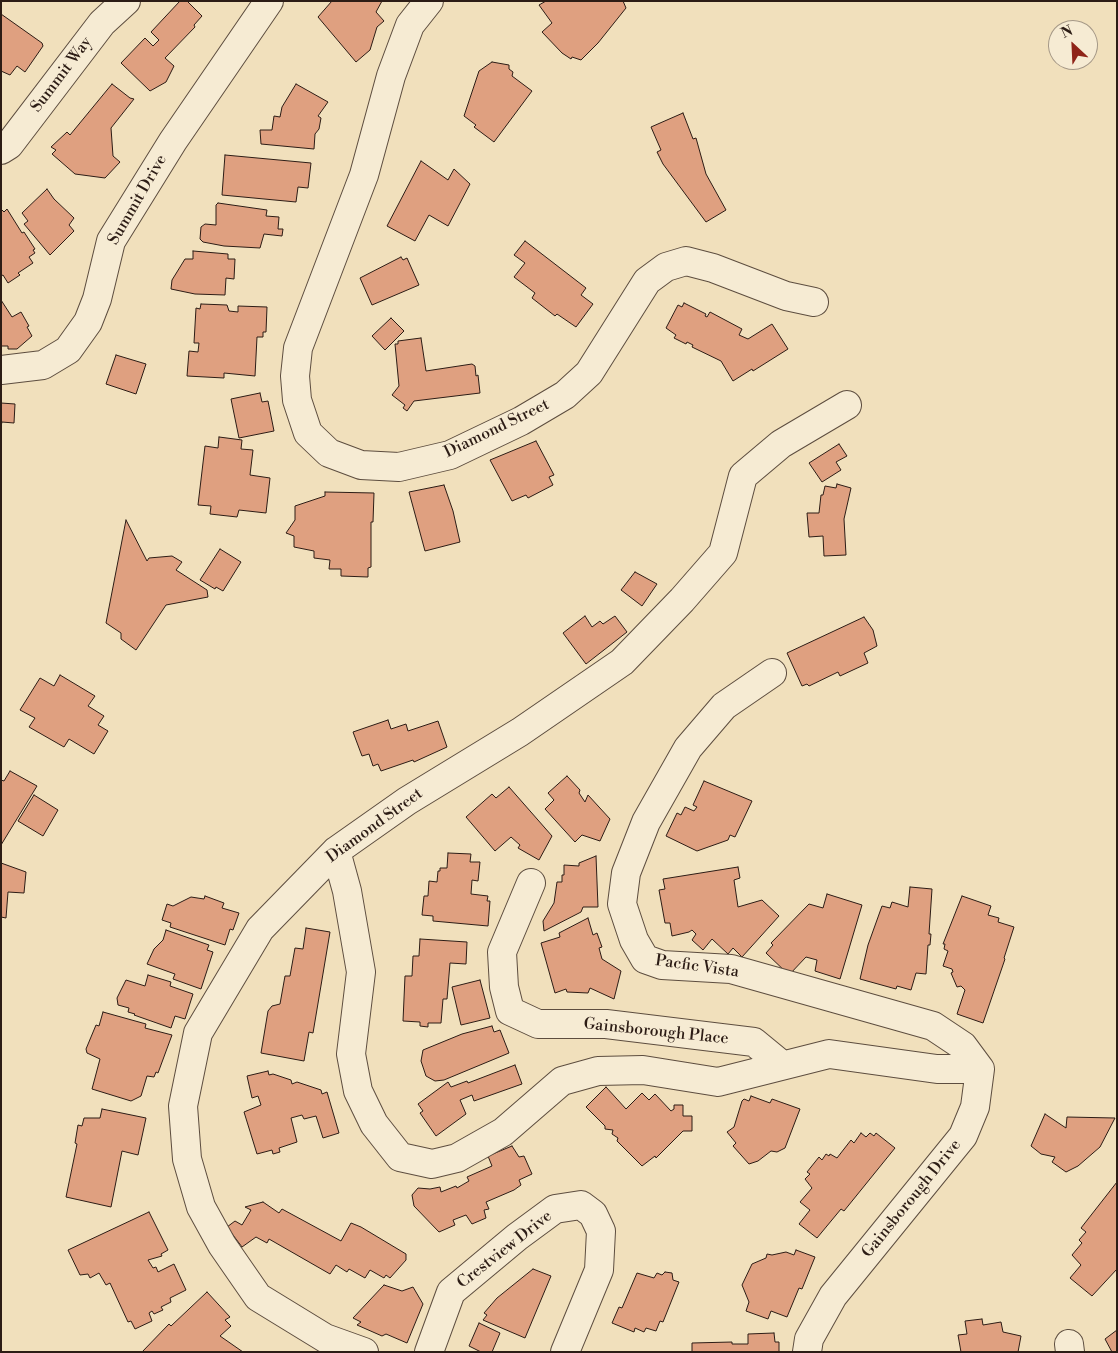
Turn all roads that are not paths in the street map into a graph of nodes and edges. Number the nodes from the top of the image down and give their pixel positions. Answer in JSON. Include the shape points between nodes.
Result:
{"nodes":[{"id":1,"x":126,"y":1,"type":"edge"},
{"id":2,"x":269,"y":1,"type":"edge"},
{"id":3,"x":429,"y":1,"type":"edge"},
{"id":4,"x":1,"y":150,"type":"edge"},
{"id":5,"x":814,"y":302,"type":"dead end"},
{"id":6,"x":1,"y":370,"type":"edge"},
{"id":7,"x":847,"y":405,"type":"dead end"},
{"id":8,"x":772,"y":673,"type":"dead end"},
{"id":9,"x":336,"y":851,"type":"junction"},
{"id":10,"x":530,"y":882,"type":"dead end"},
{"id":11,"x":782,"y":1066,"type":"junction"},
{"id":12,"x":980,"y":1069,"type":"junction"},
{"id":13,"x":364,"y":1352,"type":"edge"},
{"id":14,"x":429,"y":1352,"type":"edge"},
{"id":15,"x":565,"y":1352,"type":"edge"},
{"id":16,"x":807,"y":1352,"type":"edge"}],
"edges":[{"from":1,"to":4,"type":"street","name":"Summit Way","via":[[102,23],[9,146]]},
{"from":2,"to":6,"type":"street","name":"Summit Drive","via":[[173,141],[111,242],[88,322],[68,350],[43,365]]},
{"from":3,"to":5,"type":"street","name":"Diamond Street","via":[[410,25],[391,76],[364,175],[298,348],[297,400],[308,433],[329,453],[361,465],[399,467],[450,455],[520,421],[565,395],[590,373],[647,281],[666,268],[686,261],[786,296]]},
{"from":7,"to":9,"type":"street","name":"Diamond Street","via":[[781,444],[744,476],[723,553],[622,662],[520,732],[406,801]]},
{"from":8,"to":12,"type":"street","name":"Pacfic Vista","via":[[724,706],[688,748],[646,822],[626,873],[622,904],[634,940],[645,960],[662,965],[731,969],[933,1026],[963,1046]]},
{"from":9,"to":11,"type":"street","via":[[347,891],[360,972],[351,1054],[358,1091],[374,1124],[400,1157],[432,1164],[457,1158],[503,1132],[562,1081],[598,1071],[643,1070],[718,1082]]},
{"from":9,"to":13,"type":"street","name":"Diamond Street","via":[[260,929],[198,1033],[183,1106],[187,1159],[201,1206],[222,1245],[258,1297],[325,1338]]},
{"from":10,"to":11,"type":"street","name":"Gainsborough Place","via":[[502,952],[504,987],[510,1010],[538,1024],[606,1024],[754,1042]]},
{"from":11,"to":12,"type":"street","via":[[830,1054],[937,1069]]},
{"from":12,"to":16,"type":"street","name":"Gainsborough Drive","via":[[975,1107],[963,1136],[833,1296],[809,1339]]},
{"from":14,"to":15,"type":"street","name":"Crestview Drive","via":[[451,1292],[516,1237],[555,1210],[581,1204],[593,1214],[601,1231],[599,1270]]}]}
